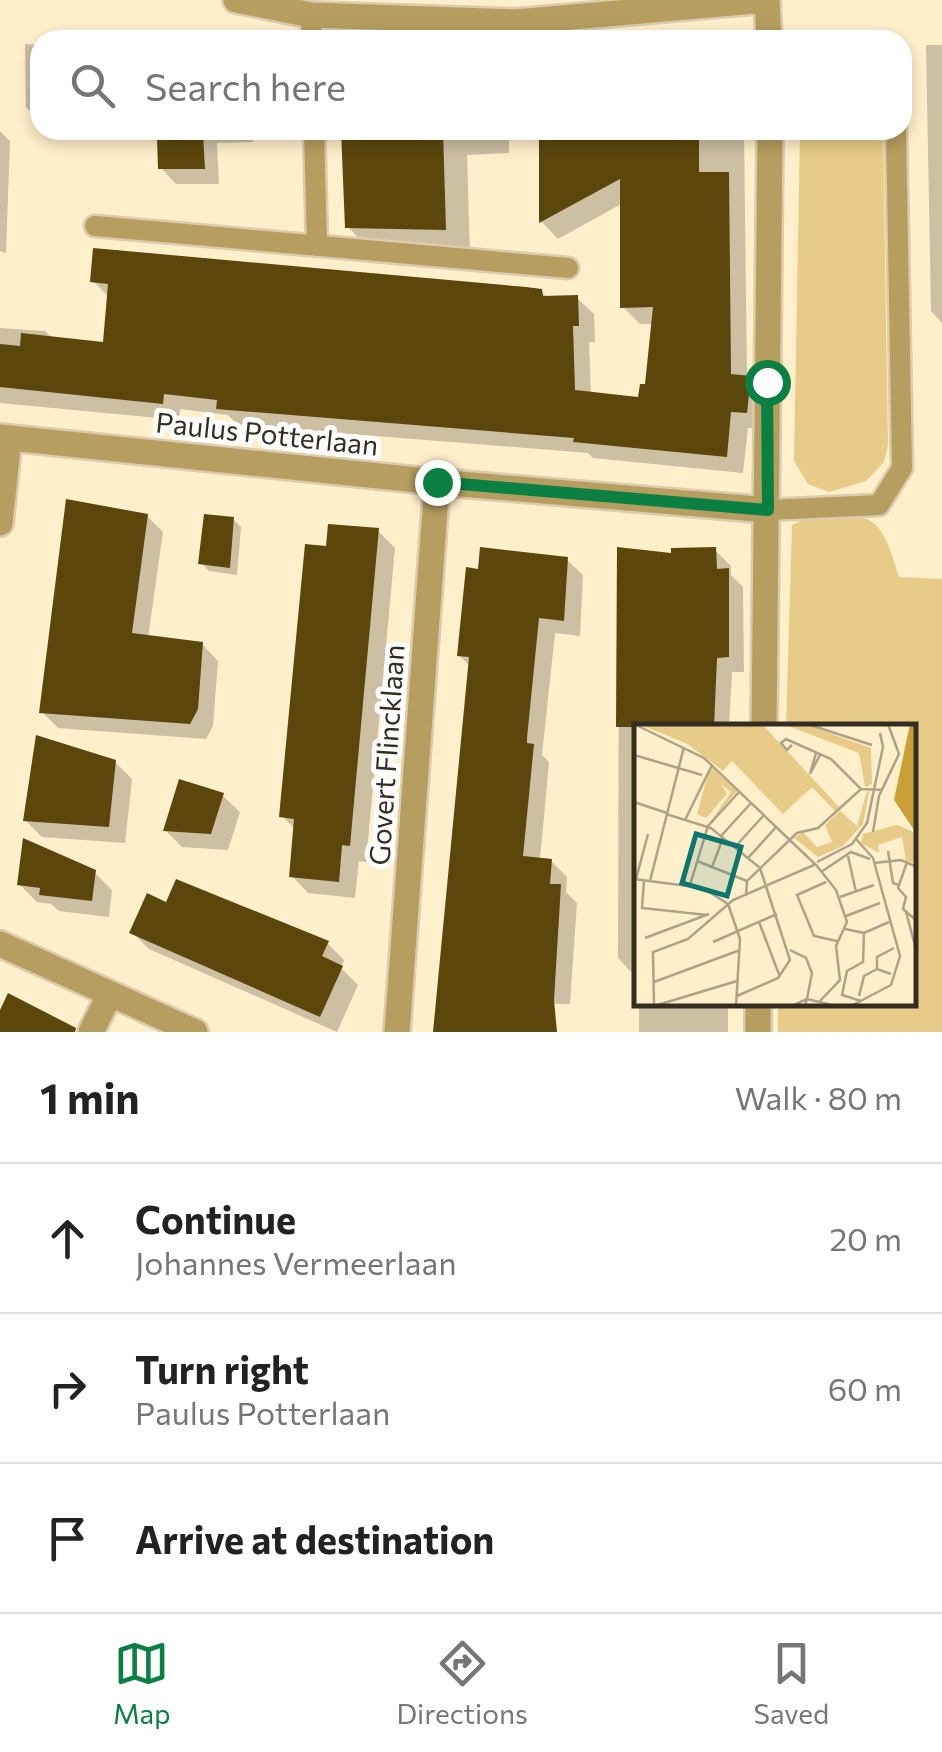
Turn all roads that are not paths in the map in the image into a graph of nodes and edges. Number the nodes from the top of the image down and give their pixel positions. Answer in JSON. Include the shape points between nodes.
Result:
{"nodes":[{"id":1,"x":236,"y":0,"type":"edge"},
{"id":2,"x":767,"y":0,"type":"edge"},
{"id":3,"x":312,"y":28,"type":"edge"},
{"id":4,"x":768,"y":30,"type":"edge"},
{"id":5,"x":314,"y":140,"type":"edge"},
{"id":6,"x":770,"y":140,"type":"edge"},
{"id":7,"x":896,"y":140,"type":"edge"},
{"id":8,"x":96,"y":226,"type":"dead end"},
{"id":9,"x":317,"y":246,"type":"junction"},
{"id":10,"x":568,"y":268,"type":"dead end"},
{"id":11,"x":4,"y":437,"type":"edge"},
{"id":12,"x":437,"y":482,"type":"junction"},
{"id":13,"x":768,"y":510,"type":"junction"},
{"id":14,"x":0,"y":524,"type":"edge"},
{"id":15,"x":764,"y":724,"type":"edge"},
{"id":16,"x":0,"y":944,"type":"edge"},
{"id":17,"x":109,"y":996,"type":"junction"},
{"id":18,"x":91,"y":1032,"type":"edge"},
{"id":19,"x":195,"y":1032,"type":"edge"},
{"id":20,"x":396,"y":1032,"type":"edge"}],
"edges":[{"from":1,"to":3,"type":"street"},
{"from":2,"to":3,"type":"street","via":[[514,22]]},
{"from":2,"to":4,"type":"street"},
{"from":5,"to":9,"type":"lane"},
{"from":6,"to":13,"type":"street"},
{"from":7,"to":13,"type":"lane","via":[[902,468],[879,505]]},
{"from":8,"to":9,"type":"lane"},
{"from":9,"to":10,"type":"lane"},
{"from":11,"to":12,"type":"street","name":"Paulus Potterlaan"},
{"from":11,"to":14,"type":"street"},
{"from":12,"to":13,"type":"street","name":"Paulus Potterlaan"},
{"from":12,"to":20,"type":"street","name":"Govert Flincklaan"},
{"from":13,"to":15,"type":"street"},
{"from":16,"to":17,"type":"street"},
{"from":17,"to":18,"type":"street"},
{"from":17,"to":19,"type":"street"}]}
